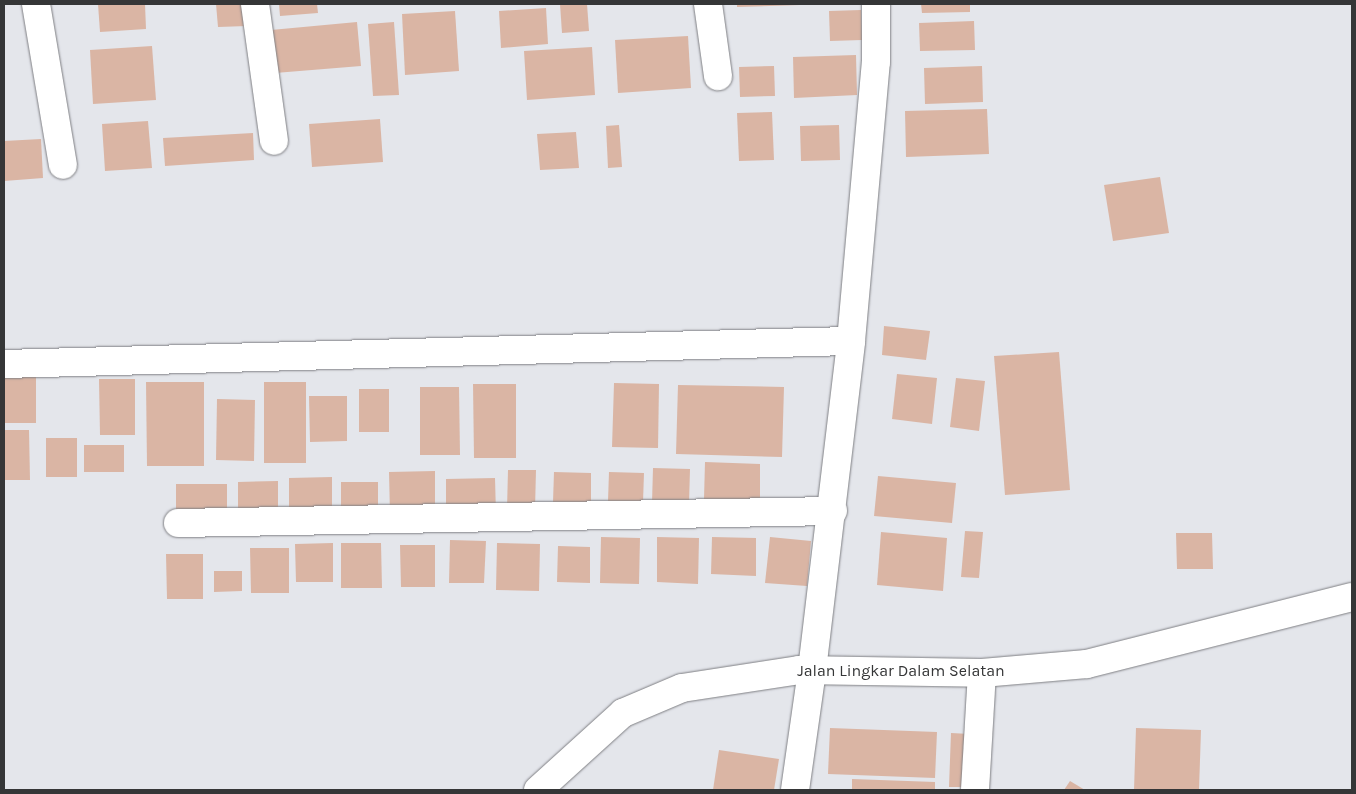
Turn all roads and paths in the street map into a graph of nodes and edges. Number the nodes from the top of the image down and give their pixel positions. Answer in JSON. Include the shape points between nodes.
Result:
{"nodes":[{"id":1,"x":36,"y":4,"type":"edge"},
{"id":2,"x":255,"y":4,"type":"edge"},
{"id":3,"x":708,"y":4,"type":"edge"},
{"id":4,"x":876,"y":4,"type":"edge"},
{"id":5,"x":718,"y":76,"type":"dead end"},
{"id":6,"x":274,"y":141,"type":"dead end"},
{"id":7,"x":62,"y":166,"type":"dead end"},
{"id":8,"x":852,"y":342,"type":"junction"},
{"id":9,"x":4,"y":364,"type":"edge"},
{"id":10,"x":833,"y":511,"type":"junction"},
{"id":11,"x":178,"y":523,"type":"dead end"},
{"id":12,"x":1352,"y":597,"type":"edge"},
{"id":13,"x":812,"y":670,"type":"junction"},
{"id":14,"x":982,"y":673,"type":"junction"},
{"id":15,"x":538,"y":790,"type":"edge"},
{"id":16,"x":795,"y":790,"type":"edge"},
{"id":17,"x":975,"y":790,"type":"edge"}],
"edges":[{"from":1,"to":7,"type":"street"},
{"from":2,"to":6,"type":"street"},
{"from":3,"to":5,"type":"street"},
{"from":4,"to":8,"type":"street","via":[[876,62]]},
{"from":8,"to":9,"type":"street"},
{"from":8,"to":10,"type":"street"},
{"from":10,"to":11,"type":"street"},
{"from":10,"to":13,"type":"street"},
{"from":12,"to":14,"type":"street","name":"Jalan Lingkar Dalam Selatan","via":[[1086,664]]},
{"from":13,"to":14,"type":"street","name":"Jalan Lingkar Dalam Selatan"},
{"from":13,"to":15,"type":"street","name":"Jalan Lingkar Dalam Selatan","via":[[682,688],[622,713]]},
{"from":13,"to":16,"type":"street"},
{"from":14,"to":17,"type":"street"}]}
